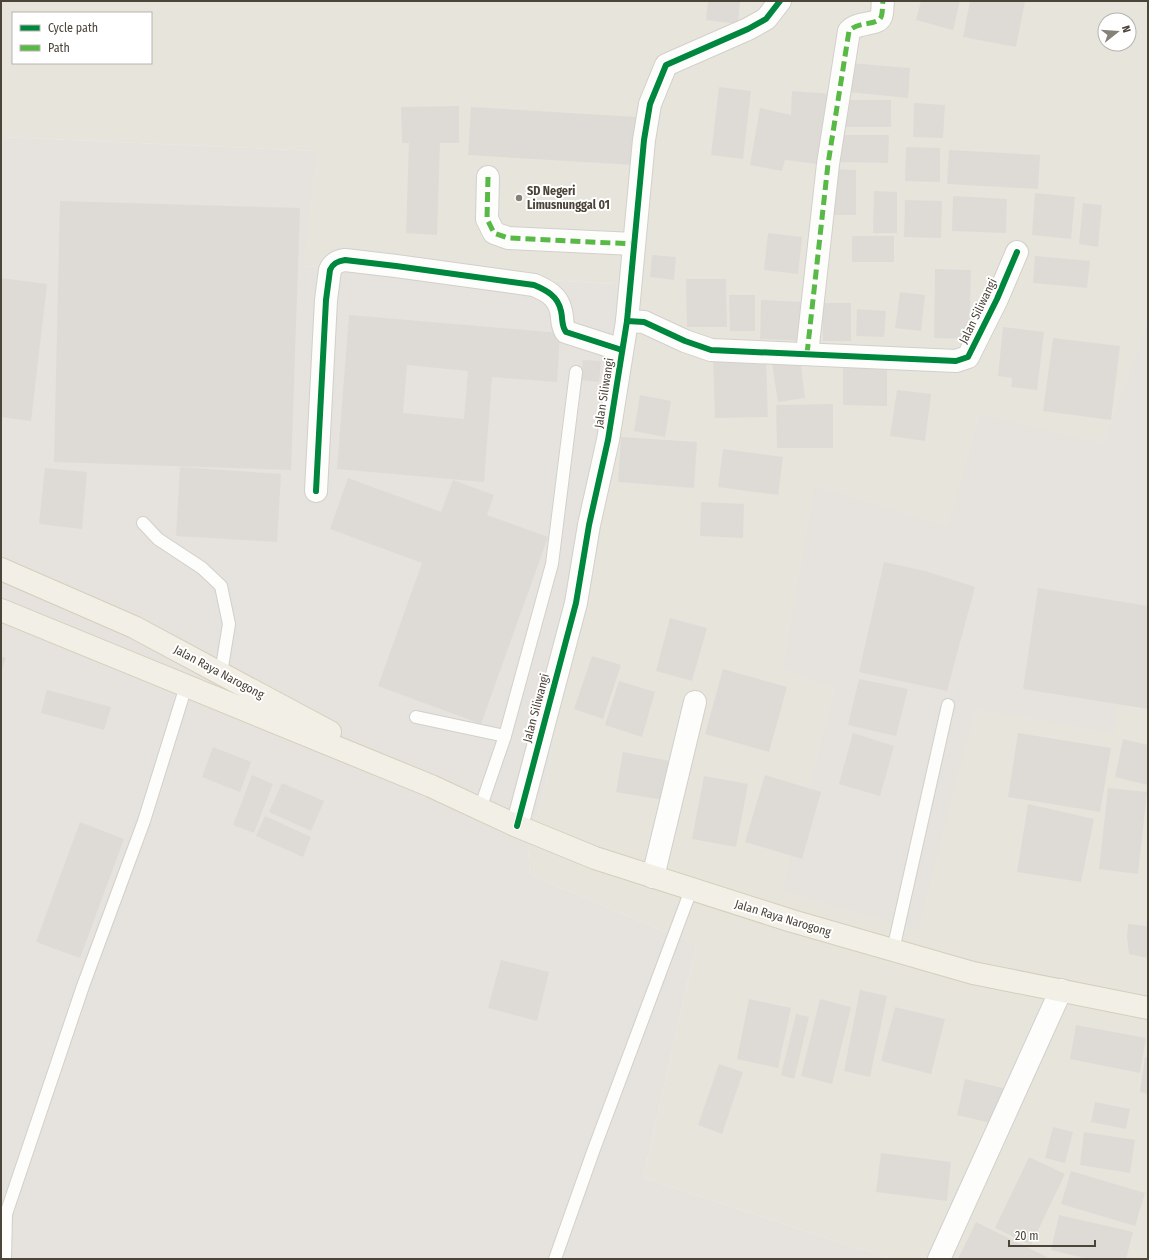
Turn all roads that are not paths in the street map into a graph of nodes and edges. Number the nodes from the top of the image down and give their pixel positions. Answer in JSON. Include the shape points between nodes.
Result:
{"nodes":[{"id":1,"x":780,"y":1,"type":"edge"},
{"id":2,"x":883,"y":1,"type":"edge"},
{"id":3,"x":488,"y":177,"type":"dead end"},
{"id":4,"x":634,"y":244,"type":"junction"},
{"id":5,"x":1017,"y":252,"type":"dead end"},
{"id":6,"x":627,"y":321,"type":"junction"},
{"id":7,"x":622,"y":350,"type":"junction"},
{"id":8,"x":807,"y":354,"type":"junction"},
{"id":9,"x":576,"y":372,"type":"dead end"},
{"id":10,"x":316,"y":491,"type":"dead end"},
{"id":11,"x":143,"y":523,"type":"dead end"},
{"id":12,"x":1,"y":569,"type":"edge"},
{"id":13,"x":1,"y":610,"type":"edge"},
{"id":14,"x":221,"y":673,"type":"junction"},
{"id":15,"x":186,"y":686,"type":"junction"},
{"id":16,"x":695,"y":702,"type":"dead end"},
{"id":17,"x":948,"y":705,"type":"dead end"},
{"id":18,"x":416,"y":717,"type":"dead end"},
{"id":19,"x":505,"y":736,"type":"junction"},
{"id":20,"x":431,"y":786,"type":"junction"},
{"id":21,"x":480,"y":809,"type":"junction"},
{"id":22,"x":518,"y":826,"type":"junction"},
{"id":23,"x":653,"y":877,"type":"junction"},
{"id":24,"x":691,"y":890,"type":"junction"},
{"id":25,"x":893,"y":950,"type":"junction"},
{"id":26,"x":1061,"y":990,"type":"junction"},
{"id":27,"x":1148,"y":1008,"type":"edge"},
{"id":28,"x":5,"y":1259,"type":"edge"},
{"id":29,"x":555,"y":1259,"type":"edge"},
{"id":30,"x":939,"y":1259,"type":"edge"}],
"edges":[{"from":1,"to":4,"type":"street","via":[[766,19],[666,65],[650,104]]},
{"from":2,"to":8,"type":"street","via":[[882,15],[877,22],[858,25],[849,31],[828,164]]},
{"from":3,"to":4,"type":"street","via":[[487,219],[494,233],[508,238]]},
{"from":4,"to":6,"type":"street"},
{"from":5,"to":8,"type":"street","name":"Jalan Siliwangi","via":[[968,357],[956,361]]},
{"from":6,"to":7,"type":"street","name":"Jalan Siliwangi"},
{"from":6,"to":8,"type":"street","name":"Jalan Siliwangi","via":[[644,322],[711,350]]},
{"from":7,"to":10,"type":"street","via":[[566,332],[557,301],[552,294],[534,285],[340,261],[330,270],[326,300]]},
{"from":7,"to":22,"type":"street","name":"Jalan Siliwangi","via":[[608,440],[589,525],[576,602]]},
{"from":9,"to":19,"type":"lane","via":[[552,564]]},
{"from":11,"to":14,"type":"lane","via":[[158,539],[202,568],[221,586],[229,624]]},
{"from":12,"to":14,"type":"main road","name":"Jalan Raya Narogong","via":[[134,627]]},
{"from":13,"to":15,"type":"main road","name":"Jalan Raya Narogong"},
{"from":14,"to":20,"type":"main road","name":"Jalan Raya Narogong"},
{"from":15,"to":20,"type":"main road","name":"Jalan Raya Narogong"},
{"from":15,"to":28,"type":"lane","via":[[144,821],[83,986],[6,1214]]},
{"from":16,"to":23,"type":"street"},
{"from":17,"to":25,"type":"lane"},
{"from":18,"to":19,"type":"lane"},
{"from":19,"to":21,"type":"lane"},
{"from":20,"to":21,"type":"main road","name":"Jalan Raya Narogong"},
{"from":21,"to":22,"type":"main road","name":"Jalan Raya Narogong"},
{"from":22,"to":23,"type":"main road","name":"Jalan Raya Narogong","via":[[595,858]]},
{"from":23,"to":24,"type":"main road","name":"Jalan Raya Narogong"},
{"from":24,"to":25,"type":"main road","name":"Jalan Raya Narogong"},
{"from":24,"to":29,"type":"lane"},
{"from":25,"to":26,"type":"main road","name":"Jalan Raya Narogong","via":[[973,973]]},
{"from":26,"to":27,"type":"main road","name":"Jalan Raya Narogong"},
{"from":26,"to":30,"type":"street"}]}
